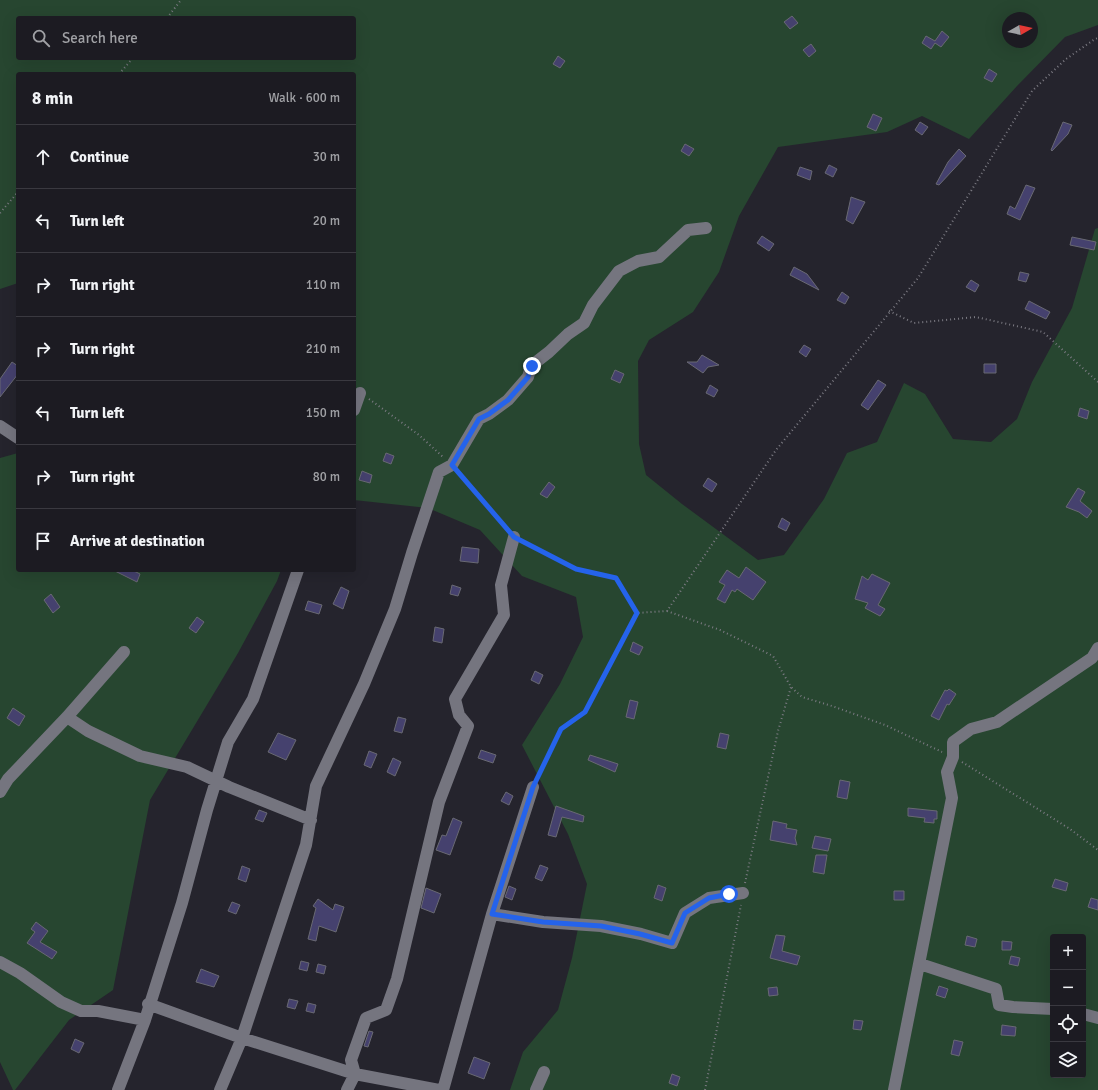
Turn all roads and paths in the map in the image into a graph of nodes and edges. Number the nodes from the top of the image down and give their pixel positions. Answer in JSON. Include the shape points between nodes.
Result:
{"nodes":[{"id":1,"x":181,"y":0,"type":"edge"},
{"id":2,"x":169,"y":16,"type":"edge"},
{"id":3,"x":1098,"y":38,"type":"edge"},
{"id":4,"x":131,"y":60,"type":"edge"},
{"id":5,"x":121,"y":72,"type":"edge"},
{"id":6,"x":16,"y":194,"type":"edge"},
{"id":7,"x":0,"y":214,"type":"edge"},
{"id":8,"x":706,"y":228,"type":"dead end"},
{"id":9,"x":889,"y":311,"type":"junction"},
{"id":10,"x":1098,"y":382,"type":"edge"},
{"id":11,"x":360,"y":393,"type":"joint"},
{"id":12,"x":356,"y":404,"type":"edge"},
{"id":13,"x":0,"y":426,"type":"edge"},
{"id":14,"x":16,"y":437,"type":"edge"},
{"id":15,"x":452,"y":465,"type":"junction"},
{"id":16,"x":514,"y":537,"type":"junction"},
{"id":17,"x":297,"y":572,"type":"edge"},
{"id":18,"x":667,"y":611,"type":"junction"},
{"id":19,"x":637,"y":613,"type":"junction"},
{"id":20,"x":1098,"y":648,"type":"edge"},
{"id":21,"x":124,"y":652,"type":"dead end"},
{"id":22,"x":67,"y":717,"type":"junction"},
{"id":23,"x":953,"y":757,"type":"junction"},
{"id":24,"x":216,"y":779,"type":"junction"},
{"id":25,"x":533,"y":787,"type":"joint"},
{"id":26,"x":0,"y":792,"type":"edge"},
{"id":27,"x":311,"y":820,"type":"junction"},
{"id":28,"x":1098,"y":850,"type":"edge"},
{"id":29,"x":743,"y":893,"type":"dead end"},
{"id":30,"x":492,"y":914,"type":"junction"},
{"id":31,"x":0,"y":962,"type":"edge"},
{"id":32,"x":920,"y":964,"type":"junction"},
{"id":33,"x":148,"y":1004,"type":"junction"},
{"id":34,"x":1050,"y":1009,"type":"edge"},
{"id":35,"x":1086,"y":1015,"type":"edge"},
{"id":36,"x":1098,"y":1018,"type":"edge"},
{"id":37,"x":145,"y":1020,"type":"junction"},
{"id":38,"x":242,"y":1038,"type":"junction"},
{"id":39,"x":544,"y":1072,"type":"dead end"},
{"id":40,"x":355,"y":1074,"type":"junction"},
{"id":41,"x":118,"y":1090,"type":"edge"},
{"id":42,"x":220,"y":1090,"type":"edge"},
{"id":43,"x":347,"y":1090,"type":"edge"},
{"id":44,"x":440,"y":1090,"type":"edge"},
{"id":45,"x":443,"y":1090,"type":"edge"},
{"id":46,"x":536,"y":1090,"type":"edge"},
{"id":47,"x":894,"y":1090,"type":"edge"}],
"edges":[{"from":1,"to":2,"type":"path"},
{"from":3,"to":9,"type":"path","via":[[1066,59],[1032,91],[918,278]]},
{"from":4,"to":5,"type":"path"},
{"from":6,"to":7,"type":"path"},
{"from":8,"to":15,"type":"street","via":[[688,230],[659,257],[638,261],[619,271],[593,305],[584,324],[568,334],[532,366],[528,377],[508,400],[479,419]]},
{"from":9,"to":10,"type":"path","via":[[914,324],[976,318],[1043,332]]},
{"from":9,"to":18,"type":"path","via":[[776,450]]},
{"from":11,"to":12,"type":"street"},
{"from":11,"to":15,"type":"path","via":[[419,435]]},
{"from":13,"to":14,"type":"street"},
{"from":15,"to":16,"type":"path"},
{"from":15,"to":27,"type":"street","via":[[439,472],[395,609],[364,684],[316,786]]},
{"from":16,"to":19,"type":"path","via":[[576,569],[616,578]]},
{"from":16,"to":40,"type":"street","via":[[500,585],[504,616],[455,700],[459,715],[468,726],[439,802],[397,979],[386,1010],[366,1018],[351,1060]]},
{"from":17,"to":24,"type":"street","via":[[253,699],[228,742]]},
{"from":18,"to":19,"type":"path"},
{"from":18,"to":23,"type":"path","via":[[720,630],[773,656],[791,686],[802,698],[832,706],[885,726]]},
{"from":19,"to":25,"type":"path","via":[[585,712],[561,729]]},
{"from":20,"to":23,"type":"street","via":[[1092,658],[997,722],[971,729],[953,742]]},
{"from":21,"to":22,"type":"street"},
{"from":22,"to":24,"type":"street","via":[[88,731],[140,756],[187,767]]},
{"from":22,"to":26,"type":"street","via":[[8,779]]},
{"from":23,"to":28,"type":"path","via":[[1070,829]]},
{"from":23,"to":32,"type":"street","via":[[947,772],[952,798]]},
{"from":24,"to":27,"type":"street","via":[[229,787]]},
{"from":24,"to":33,"type":"street","via":[[182,903]]},
{"from":25,"to":30,"type":"street"},
{"from":27,"to":38,"type":"street","via":[[306,845]]},
{"from":29,"to":30,"type":"street","via":[[709,898],[685,913],[672,943],[601,926],[543,922]]},
{"from":30,"to":45,"type":"street"},
{"from":31,"to":37,"type":"street","via":[[20,972],[61,1002],[81,1011],[98,1011]]},
{"from":32,"to":34,"type":"street","via":[[996,989],[999,1005]]},
{"from":32,"to":47,"type":"street"},
{"from":33,"to":37,"type":"street"},
{"from":33,"to":38,"type":"street"},
{"from":35,"to":36,"type":"street"},
{"from":37,"to":41,"type":"street"},
{"from":38,"to":40,"type":"street"},
{"from":38,"to":42,"type":"street"},
{"from":39,"to":46,"type":"street"},
{"from":40,"to":43,"type":"street"},
{"from":40,"to":44,"type":"street"}]}
